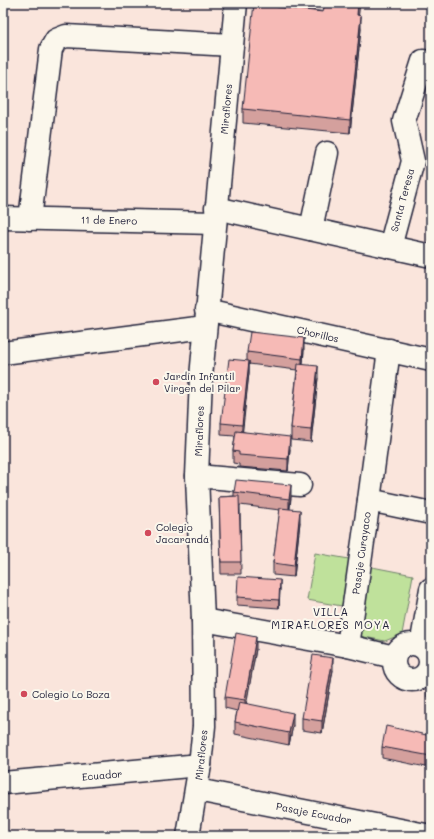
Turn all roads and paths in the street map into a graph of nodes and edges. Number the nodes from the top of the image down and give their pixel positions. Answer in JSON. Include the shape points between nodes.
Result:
{"nodes":[{"id":1,"x":236,"y":3,"type":"edge"},
{"id":2,"x":232,"y":45,"type":"junction"},
{"id":3,"x":427,"y":62,"type":"edge"},
{"id":4,"x":327,"y":153,"type":"dead end"},
{"id":5,"x":216,"y":216,"type":"junction"},
{"id":6,"x":3,"y":218,"type":"edge"},
{"id":7,"x":30,"y":219,"type":"junction"},
{"id":8,"x":310,"y":229,"type":"junction"},
{"id":9,"x":390,"y":247,"type":"junction"},
{"id":10,"x":431,"y":256,"type":"edge"},
{"id":11,"x":205,"y":318,"type":"junction"},
{"id":12,"x":389,"y":350,"type":"junction"},
{"id":13,"x":3,"y":354,"type":"edge"},
{"id":14,"x":431,"y":360,"type":"edge"},
{"id":15,"x":197,"y":476,"type":"junction"},
{"id":16,"x":300,"y":485,"type":"dead end"},
{"id":17,"x":369,"y":500,"type":"junction"},
{"id":18,"x":431,"y":513,"type":"edge"},
{"id":19,"x":431,"y":590,"type":"edge"},
{"id":20,"x":203,"y":620,"type":"junction"},
{"id":21,"x":348,"y":646,"type":"junction"},
{"id":22,"x":421,"y":646,"type":"junction"},
{"id":23,"x":394,"y":657,"type":"junction"},
{"id":24,"x":430,"y":668,"type":"edge"},
{"id":25,"x":200,"y":765,"type":"junction"},
{"id":26,"x":3,"y":783,"type":"edge"},
{"id":27,"x":197,"y":790,"type":"junction"},
{"id":28,"x":188,"y":836,"type":"edge"},
{"id":29,"x":431,"y":836,"type":"edge"}],
"edges":[{"from":1,"to":2,"type":"street","name":"Miraflores"},
{"from":2,"to":5,"type":"street","name":"Miraflores"},
{"from":2,"to":7,"type":"street","via":[[66,36],[56,40],[51,48]]},
{"from":3,"to":9,"type":"street","name":"Santa Teresa","via":[[404,121],[413,161]]},
{"from":4,"to":8,"type":"street"},
{"from":5,"to":7,"type":"street","name":"11 de Enero"},
{"from":5,"to":8,"type":"street","name":"11 de Enero"},
{"from":5,"to":11,"type":"street","name":"Miraflores"},
{"from":6,"to":7,"type":"street","name":"11 de Enero"},
{"from":8,"to":9,"type":"street","name":"11 de Enero"},
{"from":9,"to":10,"type":"street","name":"11 de Enero"},
{"from":11,"to":12,"type":"street","name":"Chorillos"},
{"from":11,"to":13,"type":"street","name":"Chorillos"},
{"from":11,"to":15,"type":"street","name":"Miraflores"},
{"from":12,"to":14,"type":"street","name":"Chorillos"},
{"from":12,"to":17,"type":"street"},
{"from":15,"to":16,"type":"street"},
{"from":15,"to":20,"type":"street","name":"Miraflores"},
{"from":17,"to":18,"type":"street","name":"Pasaje Curayaco"},
{"from":17,"to":21,"type":"street","name":"Pasaje Curayaco"},
{"from":19,"to":22,"type":"street"},
{"from":20,"to":21,"type":"street"},
{"from":20,"to":25,"type":"street","name":"Miraflores","via":[[204,726]]},
{"from":21,"to":23,"type":"street"},
{"from":22,"to":23,"type":"street","via":[[408,645]]},
{"from":22,"to":24,"type":"street","via":[[426,651]]},
{"from":23,"to":24,"type":"street","via":[[398,675],[406,679],[418,679]]},
{"from":25,"to":26,"type":"street","name":"Ecuador"},
{"from":25,"to":27,"type":"street","name":"Miraflores"},
{"from":27,"to":28,"type":"street","name":"Miraflores"},
{"from":27,"to":29,"type":"street","name":"Pasaje Ecuador"}]}
